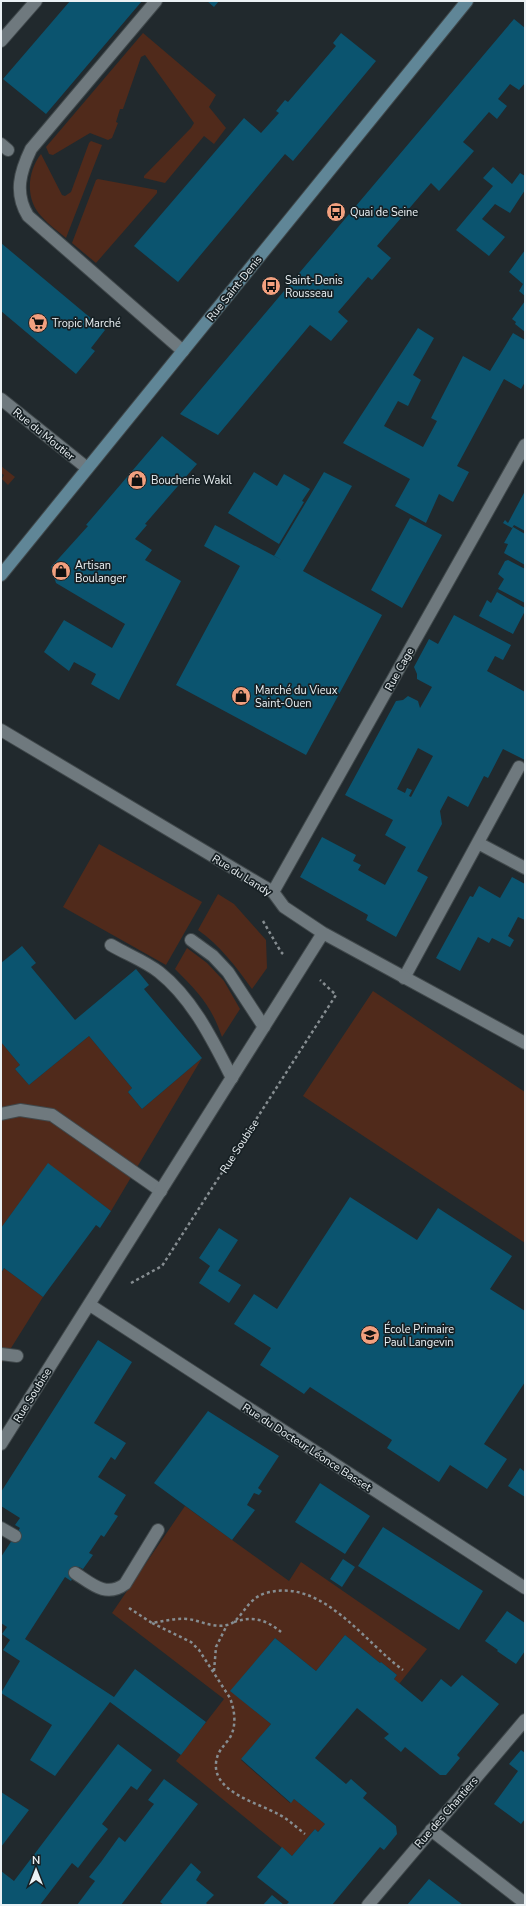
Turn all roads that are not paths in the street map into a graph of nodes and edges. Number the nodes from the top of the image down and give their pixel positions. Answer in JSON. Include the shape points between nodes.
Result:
{"nodes":[{"id":1,"x":36,"y":1,"type":"edge"},
{"id":2,"x":156,"y":1,"type":"edge"},
{"id":3,"x":467,"y":1,"type":"edge"},
{"id":4,"x":1,"y":41,"type":"edge"},
{"id":5,"x":183,"y":352,"type":"junction"},
{"id":6,"x":1,"y":399,"type":"edge"},
{"id":7,"x":525,"y":445,"type":"edge"},
{"id":8,"x":87,"y":468,"type":"junction"},
{"id":9,"x":1,"y":575,"type":"edge"},
{"id":10,"x":1,"y":730,"type":"edge"},
{"id":11,"x":519,"y":767,"type":"dead end"},
{"id":12,"x":478,"y":843,"type":"junction"},
{"id":13,"x":525,"y":868,"type":"edge"},
{"id":14,"x":273,"y":892,"type":"junction"},
{"id":15,"x":323,"y":933,"type":"junction"},
{"id":16,"x":192,"y":940,"type":"dead end"},
{"id":17,"x":111,"y":945,"type":"dead end"},
{"id":18,"x":404,"y":978,"type":"junction"},
{"id":19,"x":264,"y":1026,"type":"junction"},
{"id":20,"x":525,"y":1043,"type":"edge"},
{"id":21,"x":232,"y":1078,"type":"junction"},
{"id":22,"x":1,"y":1114,"type":"edge"},
{"id":23,"x":161,"y":1191,"type":"junction"},
{"id":24,"x":90,"y":1305,"type":"junction"},
{"id":25,"x":1,"y":1354,"type":"edge"},
{"id":26,"x":17,"y":1356,"type":"dead end"},
{"id":27,"x":1,"y":1444,"type":"edge"},
{"id":28,"x":1,"y":1528,"type":"edge"},
{"id":29,"x":158,"y":1530,"type":"dead end"},
{"id":30,"x":14,"y":1536,"type":"dead end"},
{"id":31,"x":75,"y":1573,"type":"dead end"},
{"id":32,"x":525,"y":1588,"type":"edge"},
{"id":33,"x":525,"y":1720,"type":"edge"},
{"id":34,"x":430,"y":1830,"type":"junction"},
{"id":35,"x":525,"y":1903,"type":"edge"},
{"id":36,"x":368,"y":1905,"type":"edge"}],
"edges":[{"from":1,"to":4,"type":"street"},
{"from":2,"to":5,"type":"street","via":[[31,149],[21,171],[20,194],[28,216]]},
{"from":3,"to":5,"type":"main road","name":"Rue Saint-Denis"},
{"from":5,"to":8,"type":"main road","name":"Rue Saint-Denis"},
{"from":6,"to":8,"type":"street","name":"Rue du Moutier"},
{"from":7,"to":14,"type":"street","name":"Rue Cage"},
{"from":8,"to":9,"type":"main road","name":"Rue Saint-Denis"},
{"from":10,"to":14,"type":"street","name":"Rue du Landy"},
{"from":11,"to":12,"type":"street"},
{"from":12,"to":13,"type":"street"},
{"from":12,"to":18,"type":"street"},
{"from":14,"to":15,"type":"street","name":"Rue du Landy","via":[[284,907]]},
{"from":15,"to":18,"type":"street","name":"Rue du Landy"},
{"from":15,"to":19,"type":"street","name":"Rue Soubise"},
{"from":16,"to":19,"type":"street","via":[[228,972]]},
{"from":17,"to":21,"type":"street","via":[[159,972],[174,987],[196,1014]]},
{"from":18,"to":20,"type":"street","name":"Rue du Landy"},
{"from":19,"to":21,"type":"street","name":"Rue Soubise"},
{"from":21,"to":23,"type":"street","name":"Rue Soubise"},
{"from":22,"to":23,"type":"street","via":[[20,1110],[52,1115]]},
{"from":23,"to":24,"type":"street","name":"Rue Soubise"},
{"from":24,"to":27,"type":"street","name":"Rue Soubise"},
{"from":24,"to":32,"type":"street","name":"Rue du Docteur Léonce Basset"},
{"from":25,"to":26,"type":"street"},
{"from":28,"to":30,"type":"street"},
{"from":29,"to":31,"type":"street","via":[[125,1584],[117,1590],[98,1588]]},
{"from":33,"to":34,"type":"street","name":"Rue des Chantiers"},
{"from":34,"to":35,"type":"street"},
{"from":34,"to":36,"type":"street","name":"Rue des Chantiers"}]}
